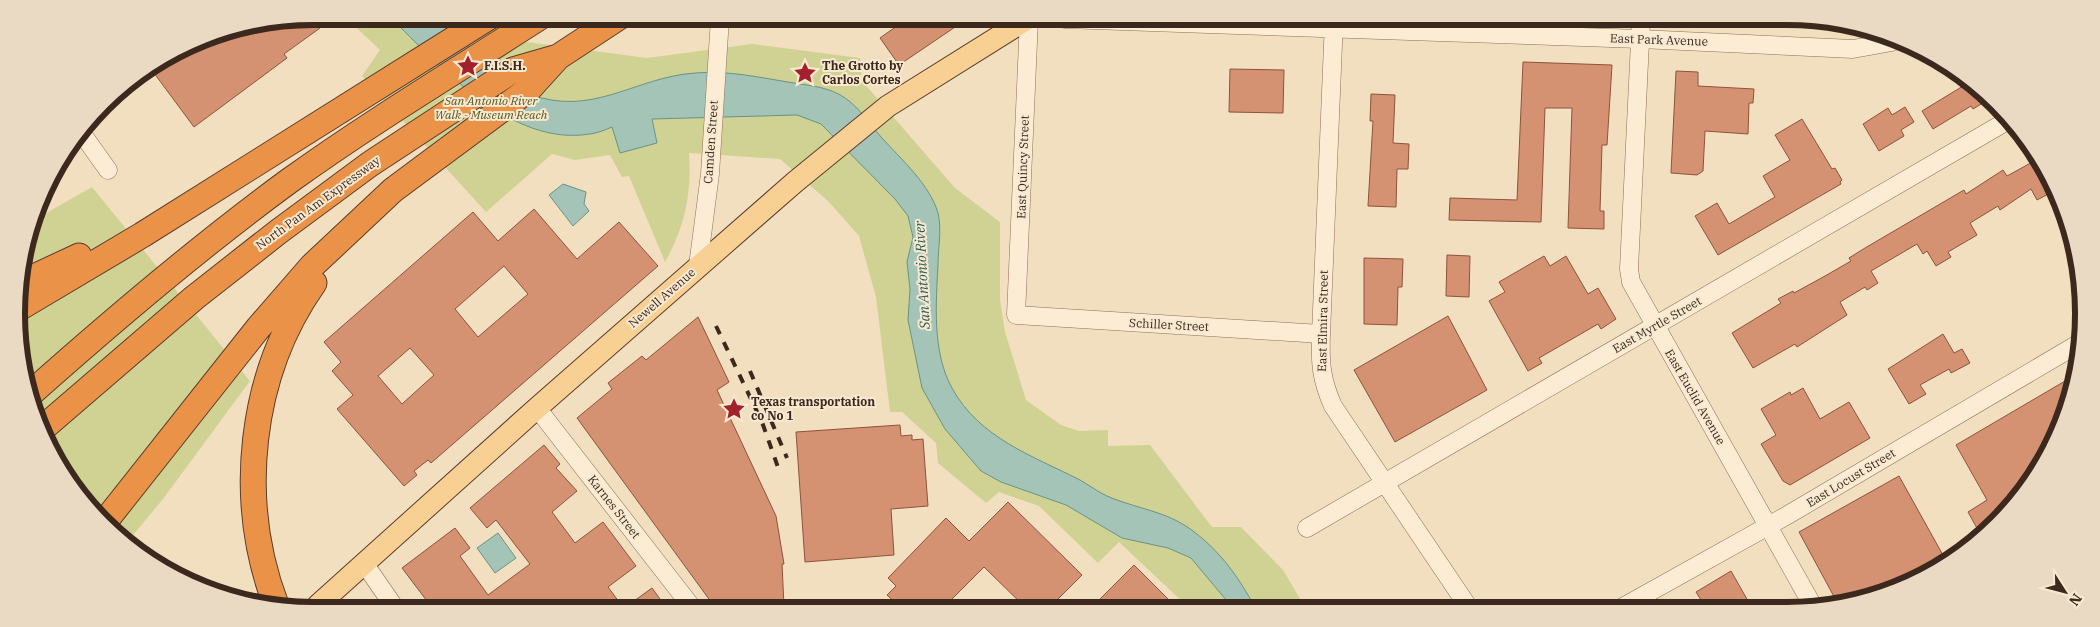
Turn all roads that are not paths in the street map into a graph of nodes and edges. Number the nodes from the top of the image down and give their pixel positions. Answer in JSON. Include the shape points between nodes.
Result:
{"nodes":[{"id":1,"x":459,"y":25,"type":"edge"},
{"id":2,"x":477,"y":25,"type":"edge"},
{"id":3,"x":527,"y":25,"type":"edge"},
{"id":4,"x":607,"y":25,"type":"edge"},
{"id":5,"x":720,"y":25,"type":"edge"},
{"id":6,"x":1018,"y":25,"type":"edge"},
{"id":7,"x":1028,"y":25,"type":"edge"},
{"id":8,"x":1334,"y":25,"type":"edge"},
{"id":9,"x":1385,"y":25,"type":"edge"},
{"id":10,"x":1640,"y":30,"type":"edge"},
{"id":11,"x":1887,"y":43,"type":"edge"},
{"id":12,"x":558,"y":57,"type":"junction"},
{"id":13,"x":2003,"y":123,"type":"edge"},
{"id":14,"x":84,"y":139,"type":"edge"},
{"id":15,"x":424,"y":167,"type":"junction"},
{"id":16,"x":108,"y":170,"type":"dead end"},
{"id":17,"x":142,"y":228,"type":"junction"},
{"id":18,"x":698,"y":266,"type":"junction"},
{"id":19,"x":27,"y":281,"type":"edge"},
{"id":20,"x":26,"y":304,"type":"edge"},
{"id":21,"x":1016,"y":315,"type":"joint"},
{"id":22,"x":1655,"y":327,"type":"junction"},
{"id":23,"x":1321,"y":334,"type":"junction"},
{"id":24,"x":2073,"y":347,"type":"edge"},
{"id":25,"x":35,"y":390,"type":"edge"},
{"id":26,"x":537,"y":408,"type":"junction"},
{"id":27,"x":47,"y":424,"type":"edge"},
{"id":28,"x":1384,"y":483,"type":"junction"},
{"id":29,"x":108,"y":517,"type":"edge"},
{"id":30,"x":1768,"y":526,"type":"junction"},
{"id":31,"x":1307,"y":528,"type":"dead end"},
{"id":32,"x":364,"y":563,"type":"junction"},
{"id":33,"x":274,"y":600,"type":"edge"},
{"id":34,"x":1810,"y":601,"type":"edge"},
{"id":35,"x":321,"y":602,"type":"edge"},
{"id":36,"x":391,"y":602,"type":"edge"},
{"id":37,"x":688,"y":602,"type":"edge"},
{"id":38,"x":1465,"y":602,"type":"edge"},
{"id":39,"x":1632,"y":602,"type":"edge"}],
"edges":[{"from":1,"to":17,"type":"highway"},
{"from":2,"to":17,"type":"highway"},
{"from":3,"to":25,"type":"highway","via":[[394,108],[288,182],[172,274]]},
{"from":4,"to":12,"type":"highway","name":"North Pan Am Expressway"},
{"from":5,"to":18,"type":"street","name":"Camden Street","via":[[710,174]]},
{"from":6,"to":18,"type":"main road","name":"Newell Avenue","via":[[888,106]]},
{"from":7,"to":21,"type":"street","name":"East Quincy Street"},
{"from":8,"to":23,"type":"street","name":"East Elmira Street"},
{"from":9,"to":10,"type":"street","name":"East Park Avenue"},
{"from":10,"to":11,"type":"street","name":"East Park Avenue","via":[[1853,49]]},
{"from":10,"to":22,"type":"street","name":"East Euclid Avenue","via":[[1629,269],[1636,295]]},
{"from":12,"to":15,"type":"highway","via":[[529,89]]},
{"from":12,"to":27,"type":"highway","name":"North Pan Am Expressway","via":[[513,70],[370,164],[194,298]]},
{"from":13,"to":22,"type":"street","name":"East Myrtle Street"},
{"from":14,"to":16,"type":"street"},
{"from":15,"to":29,"type":"highway","via":[[357,222],[306,273],[191,410]]},
{"from":15,"to":33,"type":"highway","via":[[322,273],[288,325],[272,364],[259,418],[253,479],[262,559]]},
{"from":17,"to":19,"type":"highway"},
{"from":17,"to":20,"type":"highway"},
{"from":18,"to":26,"type":"main road","name":"Newell Avenue"},
{"from":21,"to":23,"type":"street","name":"Schiller Street"},
{"from":22,"to":28,"type":"street","name":"East Myrtle Street"},
{"from":22,"to":30,"type":"street","name":"East Euclid Avenue"},
{"from":23,"to":28,"type":"street","name":"East Elmira Street","via":[[1320,368],[1324,385],[1333,406]]},
{"from":24,"to":30,"type":"street","name":"East Locust Street"},
{"from":26,"to":32,"type":"main road","name":"Newell Avenue"},
{"from":26,"to":37,"type":"street","name":"Karnes Street"},
{"from":28,"to":31,"type":"street","name":"East Myrtle Street"},
{"from":28,"to":38,"type":"street","name":"East Elmira Street"},
{"from":30,"to":34,"type":"street","name":"East Euclid Avenue"},
{"from":30,"to":39,"type":"street","name":"East Locust Street"},
{"from":32,"to":35,"type":"main road","name":"Newell Avenue"},
{"from":32,"to":36,"type":"street"}]}
